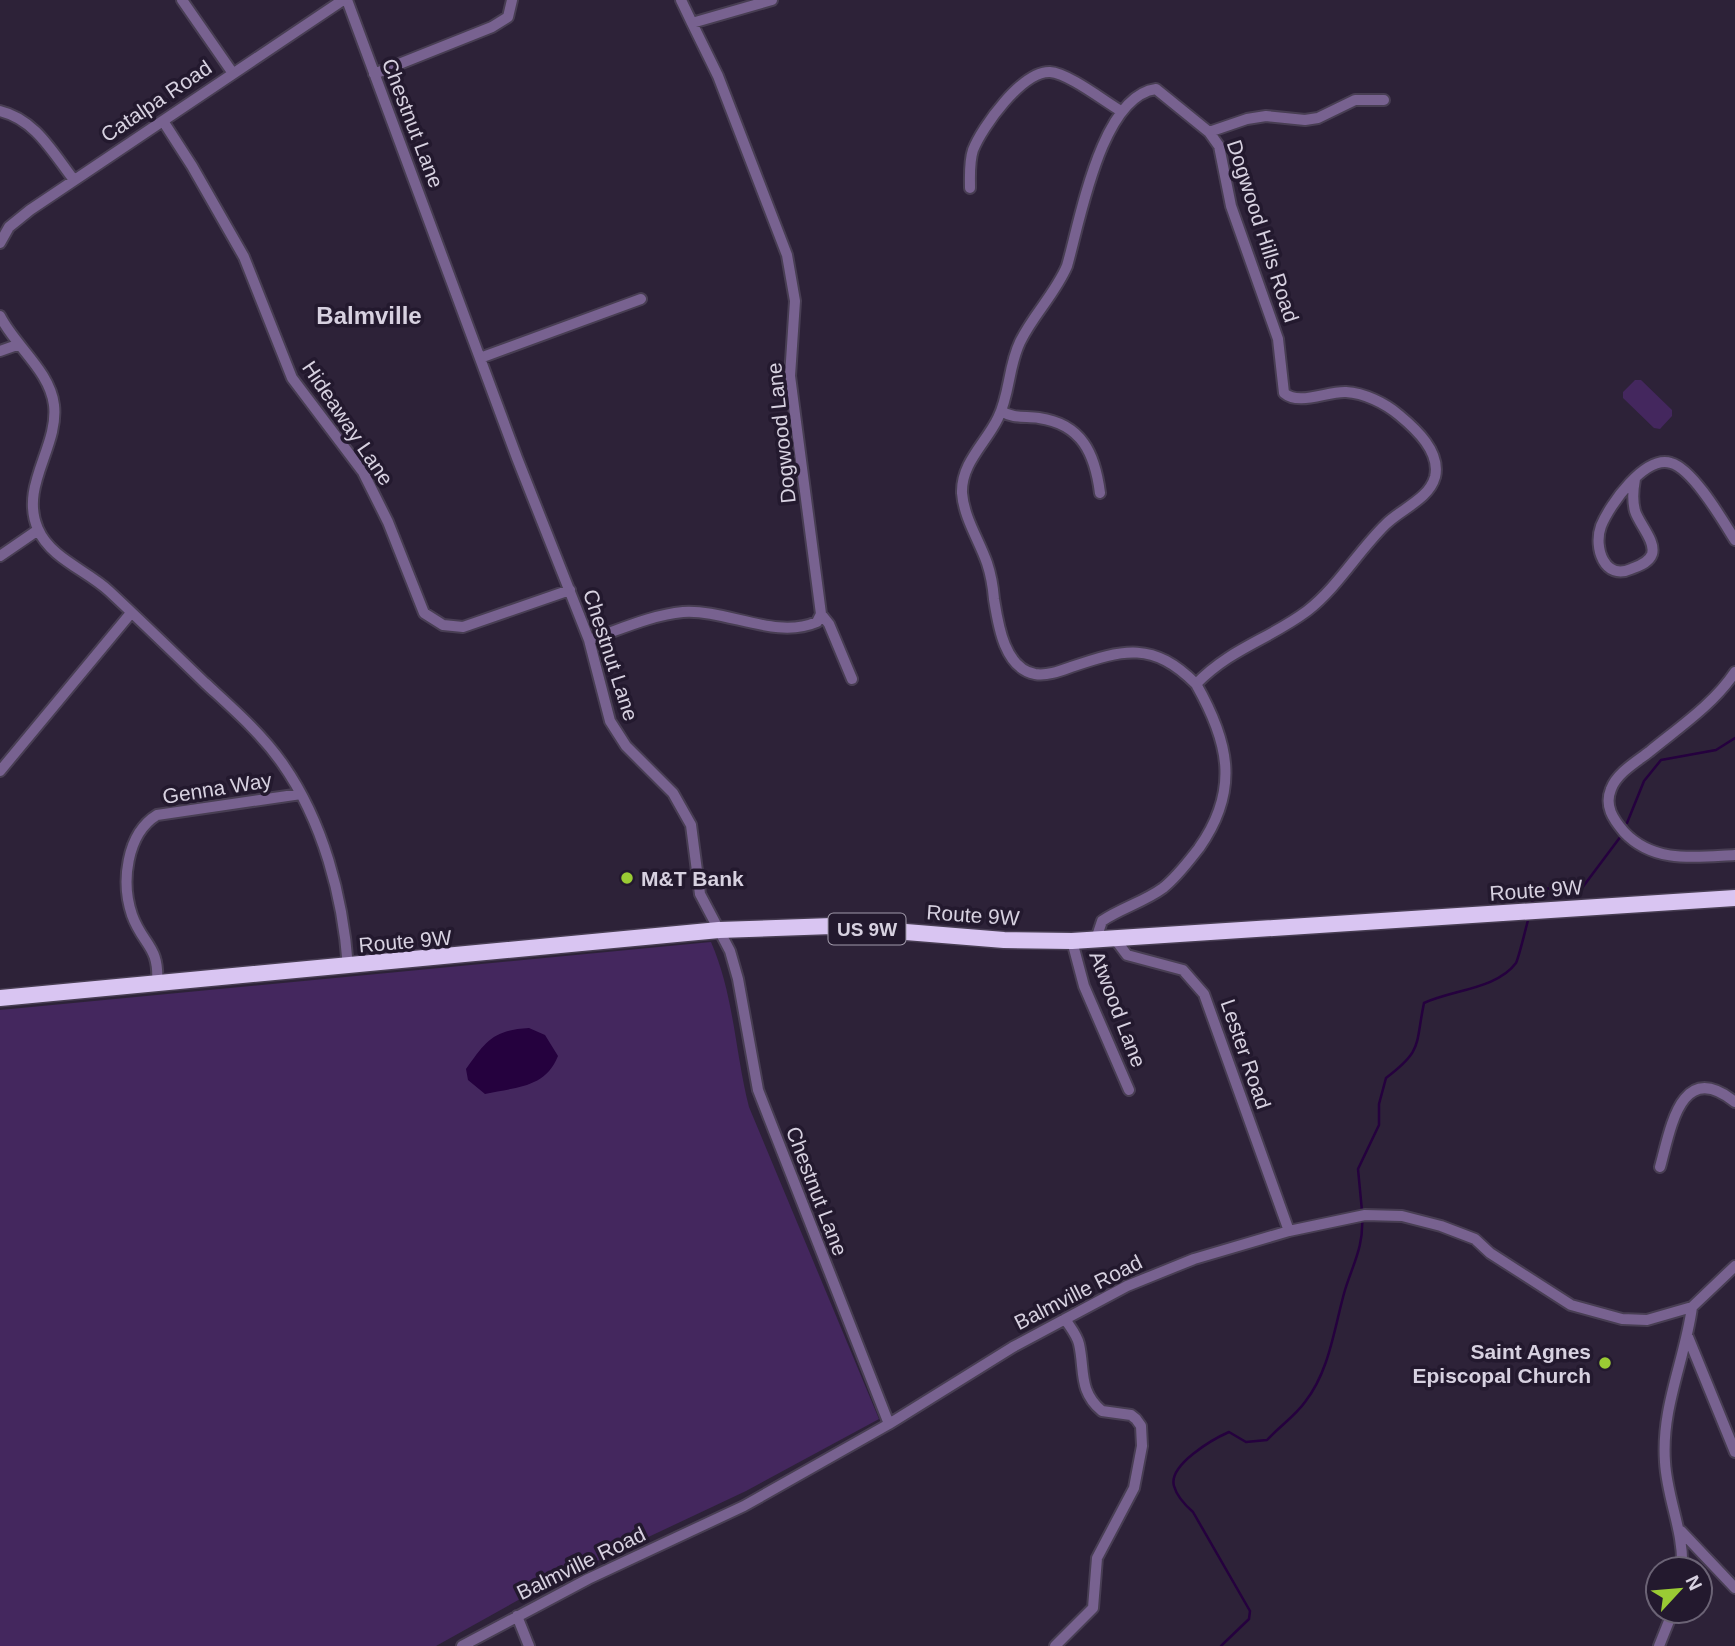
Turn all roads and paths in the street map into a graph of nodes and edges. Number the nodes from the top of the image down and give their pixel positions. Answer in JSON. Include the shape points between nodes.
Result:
{"nodes":[{"id":1,"x":182,"y":0,"type":"edge"},
{"id":2,"x":345,"y":0,"type":"edge"},
{"id":3,"x":512,"y":0,"type":"edge"},
{"id":4,"x":681,"y":0,"type":"edge"},
{"id":5,"x":772,"y":0,"type":"edge"},
{"id":6,"x":692,"y":23,"type":"junction"},
{"id":7,"x":232,"y":72,"type":"junction"},
{"id":8,"x":374,"y":74,"type":"junction"},
{"id":9,"x":1384,"y":100,"type":"dead end"},
{"id":10,"x":0,"y":111,"type":"edge"},
{"id":11,"x":1121,"y":111,"type":"junction"},
{"id":12,"x":163,"y":121,"type":"junction"},
{"id":13,"x":1209,"y":132,"type":"junction"},
{"id":14,"x":74,"y":180,"type":"junction"},
{"id":15,"x":970,"y":188,"type":"dead end"},
{"id":16,"x":0,"y":243,"type":"edge"},
{"id":17,"x":641,"y":299,"type":"dead end"},
{"id":18,"x":0,"y":316,"type":"edge"},
{"id":19,"x":17,"y":345,"type":"junction"},
{"id":20,"x":0,"y":351,"type":"edge"},
{"id":21,"x":480,"y":358,"type":"junction"},
{"id":22,"x":1001,"y":411,"type":"junction"},
{"id":23,"x":1635,"y":479,"type":"junction"},
{"id":24,"x":1100,"y":493,"type":"dead end"},
{"id":25,"x":38,"y":530,"type":"junction"},
{"id":26,"x":1735,"y":540,"type":"edge"},
{"id":27,"x":0,"y":556,"type":"edge"},
{"id":28,"x":570,"y":590,"type":"junction"},
{"id":29,"x":131,"y":613,"type":"junction"},
{"id":30,"x":821,"y":614,"type":"junction"},
{"id":31,"x":589,"y":640,"type":"junction"},
{"id":32,"x":1735,"y":672,"type":"edge"},
{"id":33,"x":852,"y":679,"type":"dead end"},
{"id":34,"x":1196,"y":684,"type":"junction"},
{"id":35,"x":0,"y":771,"type":"edge"},
{"id":36,"x":301,"y":794,"type":"junction"},
{"id":37,"x":1735,"y":855,"type":"edge"},
{"id":38,"x":1735,"y":898,"type":"edge"},
{"id":39,"x":719,"y":930,"type":"junction"},
{"id":40,"x":1096,"y":939,"type":"junction"},
{"id":41,"x":1115,"y":939,"type":"junction"},
{"id":42,"x":1072,"y":941,"type":"junction"},
{"id":43,"x":348,"y":967,"type":"junction"},
{"id":44,"x":157,"y":985,"type":"junction"},
{"id":45,"x":0,"y":998,"type":"edge"},
{"id":46,"x":1129,"y":1090,"type":"dead end"},
{"id":47,"x":1735,"y":1102,"type":"edge"},
{"id":48,"x":1660,"y":1167,"type":"dead end"},
{"id":49,"x":1289,"y":1231,"type":"junction"},
{"id":50,"x":1735,"y":1266,"type":"edge"},
{"id":51,"x":1692,"y":1307,"type":"junction"},
{"id":52,"x":1065,"y":1319,"type":"junction"},
{"id":53,"x":1688,"y":1336,"type":"junction"},
{"id":54,"x":889,"y":1424,"type":"junction"},
{"id":55,"x":1735,"y":1452,"type":"edge"},
{"id":56,"x":1681,"y":1531,"type":"junction"},
{"id":57,"x":1682,"y":1555,"type":"edge"},
{"id":58,"x":1735,"y":1588,"type":"edge"},
{"id":59,"x":517,"y":1616,"type":"junction"},
{"id":60,"x":1667,"y":1625,"type":"edge"},
{"id":61,"x":462,"y":1646,"type":"edge"},
{"id":62,"x":528,"y":1646,"type":"edge"},
{"id":63,"x":1055,"y":1646,"type":"edge"},
{"id":64,"x":1659,"y":1646,"type":"edge"}],
"edges":[{"from":1,"to":7,"type":"street"},
{"from":2,"to":7,"type":"street","name":"Catalpa Road"},
{"from":2,"to":8,"type":"street","name":"Chestnut Lane"},
{"from":3,"to":8,"type":"street","via":[[508,18],[492,27]]},
{"from":4,"to":6,"type":"street","name":"Dogwood Lane"},
{"from":5,"to":6,"type":"street"},
{"from":6,"to":30,"type":"street","name":"Dogwood Lane","via":[[718,76],[793,281],[790,376]]},
{"from":7,"to":12,"type":"street","name":"Catalpa Road"},
{"from":8,"to":21,"type":"street","name":"Chestnut Lane"},
{"from":9,"to":13,"type":"street","via":[[1355,100],[1305,120],[1247,119]]},
{"from":10,"to":14,"type":"street","via":[[13,114],[37,133]]},
{"from":11,"to":13,"type":"street","name":"Dogwood Hills Road","via":[[1136,96],[1156,89]]},
{"from":11,"to":15,"type":"street","via":[[1056,74],[1028,79],[1014,89],[973,149]]},
{"from":11,"to":22,"type":"street","name":"Dogwood Hills Road","via":[[1099,156],[1060,281],[1027,328],[1014,356]]},
{"from":12,"to":14,"type":"street","name":"Catalpa Road"},
{"from":12,"to":28,"type":"street","name":"Hideaway Lane","via":[[244,257],[292,378],[367,480],[424,613],[443,625],[463,627]]},
{"from":13,"to":34,"type":"street","name":"Dogwood Hills Road","via":[[1221,151],[1231,206],[1278,339],[1284,393],[1294,398],[1349,392],[1373,399],[1415,429],[1436,467],[1429,490],[1388,522],[1317,602],[1276,631],[1228,654]]},
{"from":14,"to":16,"type":"street","name":"Catalpa Road","via":[[9,227]]},
{"from":17,"to":21,"type":"street"},
{"from":18,"to":19,"type":"street"},
{"from":19,"to":20,"type":"street"},
{"from":19,"to":25,"type":"street","via":[[48,385],[54,404],[34,490]]},
{"from":21,"to":28,"type":"street","name":"Chestnut Lane"},
{"from":22,"to":24,"type":"street","via":[[1071,428],[1094,461]]},
{"from":22,"to":34,"type":"street","name":"Dogwood Hills Road","via":[[966,470],[963,497],[987,562],[1002,637],[1014,660],[1033,674],[1045,674],[1119,653],[1151,653],[1181,669]]},
{"from":23,"to":23,"type":"street","via":[[1635,511],[1653,552],[1648,560],[1620,574],[1605,564],[1598,538],[1614,504]]},
{"from":23,"to":26,"type":"street","via":[[1651,464],[1674,463],[1707,499]]},
{"from":25,"to":27,"type":"street"},
{"from":25,"to":29,"type":"street","via":[[60,555]]},
{"from":28,"to":31,"type":"street","name":"Chestnut Lane"},
{"from":29,"to":35,"type":"street"},
{"from":29,"to":36,"type":"street","via":[[250,726]]},
{"from":30,"to":31,"type":"street","via":[[817,622],[793,628],[684,612]]},
{"from":30,"to":33,"type":"street"},
{"from":31,"to":39,"type":"street","name":"Chestnut Lane","via":[[616,733],[684,806],[701,894]]},
{"from":32,"to":37,"type":"street","via":[[1695,714],[1617,778],[1608,802],[1619,826],[1645,848],[1685,858]]},
{"from":34,"to":40,"type":"street","name":"Dogwood Hills Road","via":[[1213,715],[1223,749],[1227,778],[1220,811],[1179,873],[1154,894],[1102,921]]},
{"from":36,"to":43,"type":"street","via":[[335,883]]},
{"from":36,"to":44,"type":"street","name":"Genna Way","via":[[157,816],[143,827],[128,863],[128,890],[133,918],[156,956]]},
{"from":38,"to":41,"type":"highway","name":"Route 9W","number":"US 9W"},
{"from":39,"to":42,"type":"highway","name":"Route 9W","number":"US 9W","via":[[832,926]]},
{"from":39,"to":43,"type":"highway","name":"Route 9W","number":"US 9W"},
{"from":39,"to":54,"type":"street","name":"Chestnut Lane","via":[[738,979],[758,1090]]},
{"from":40,"to":41,"type":"highway","name":"Route 9W","number":"US 9W"},
{"from":40,"to":42,"type":"highway","name":"Route 9W","number":"US 9W"},
{"from":41,"to":49,"type":"street","name":"Lester Road","via":[[1127,955],[1183,970],[1204,993]]},
{"from":42,"to":46,"type":"street","name":"Atwood Lane","via":[[1084,986]]},
{"from":43,"to":44,"type":"highway","name":"Route 9W","number":"US 9W"},
{"from":44,"to":45,"type":"highway","name":"Route 9W","number":"US 9W"},
{"from":47,"to":48,"type":"street","via":[[1719,1089],[1693,1089],[1671,1128]]},
{"from":49,"to":51,"type":"street","name":"Balmville Road","via":[[1360,1216],[1418,1219],[1465,1234],[1553,1296],[1591,1312],[1647,1320]]},
{"from":49,"to":52,"type":"street","name":"Balmville Road","via":[[1171,1267]]},
{"from":50,"to":51,"type":"street","name":"Balmville Road"},
{"from":51,"to":53,"type":"street"},
{"from":52,"to":54,"type":"street","name":"Balmville Road"},
{"from":52,"to":63,"type":"street","via":[[1079,1346],[1087,1395],[1102,1411],[1136,1419],[1142,1446],[1134,1488],[1097,1558],[1093,1608]]},
{"from":53,"to":55,"type":"street"},
{"from":53,"to":56,"type":"street","via":[[1665,1425],[1668,1487]]},
{"from":54,"to":59,"type":"street","name":"Balmville Road","via":[[744,1506]]},
{"from":56,"to":57,"type":"street"},
{"from":56,"to":58,"type":"street"},
{"from":59,"to":61,"type":"street","name":"Balmville Road"},
{"from":59,"to":62,"type":"street"},
{"from":60,"to":64,"type":"street"}]}
